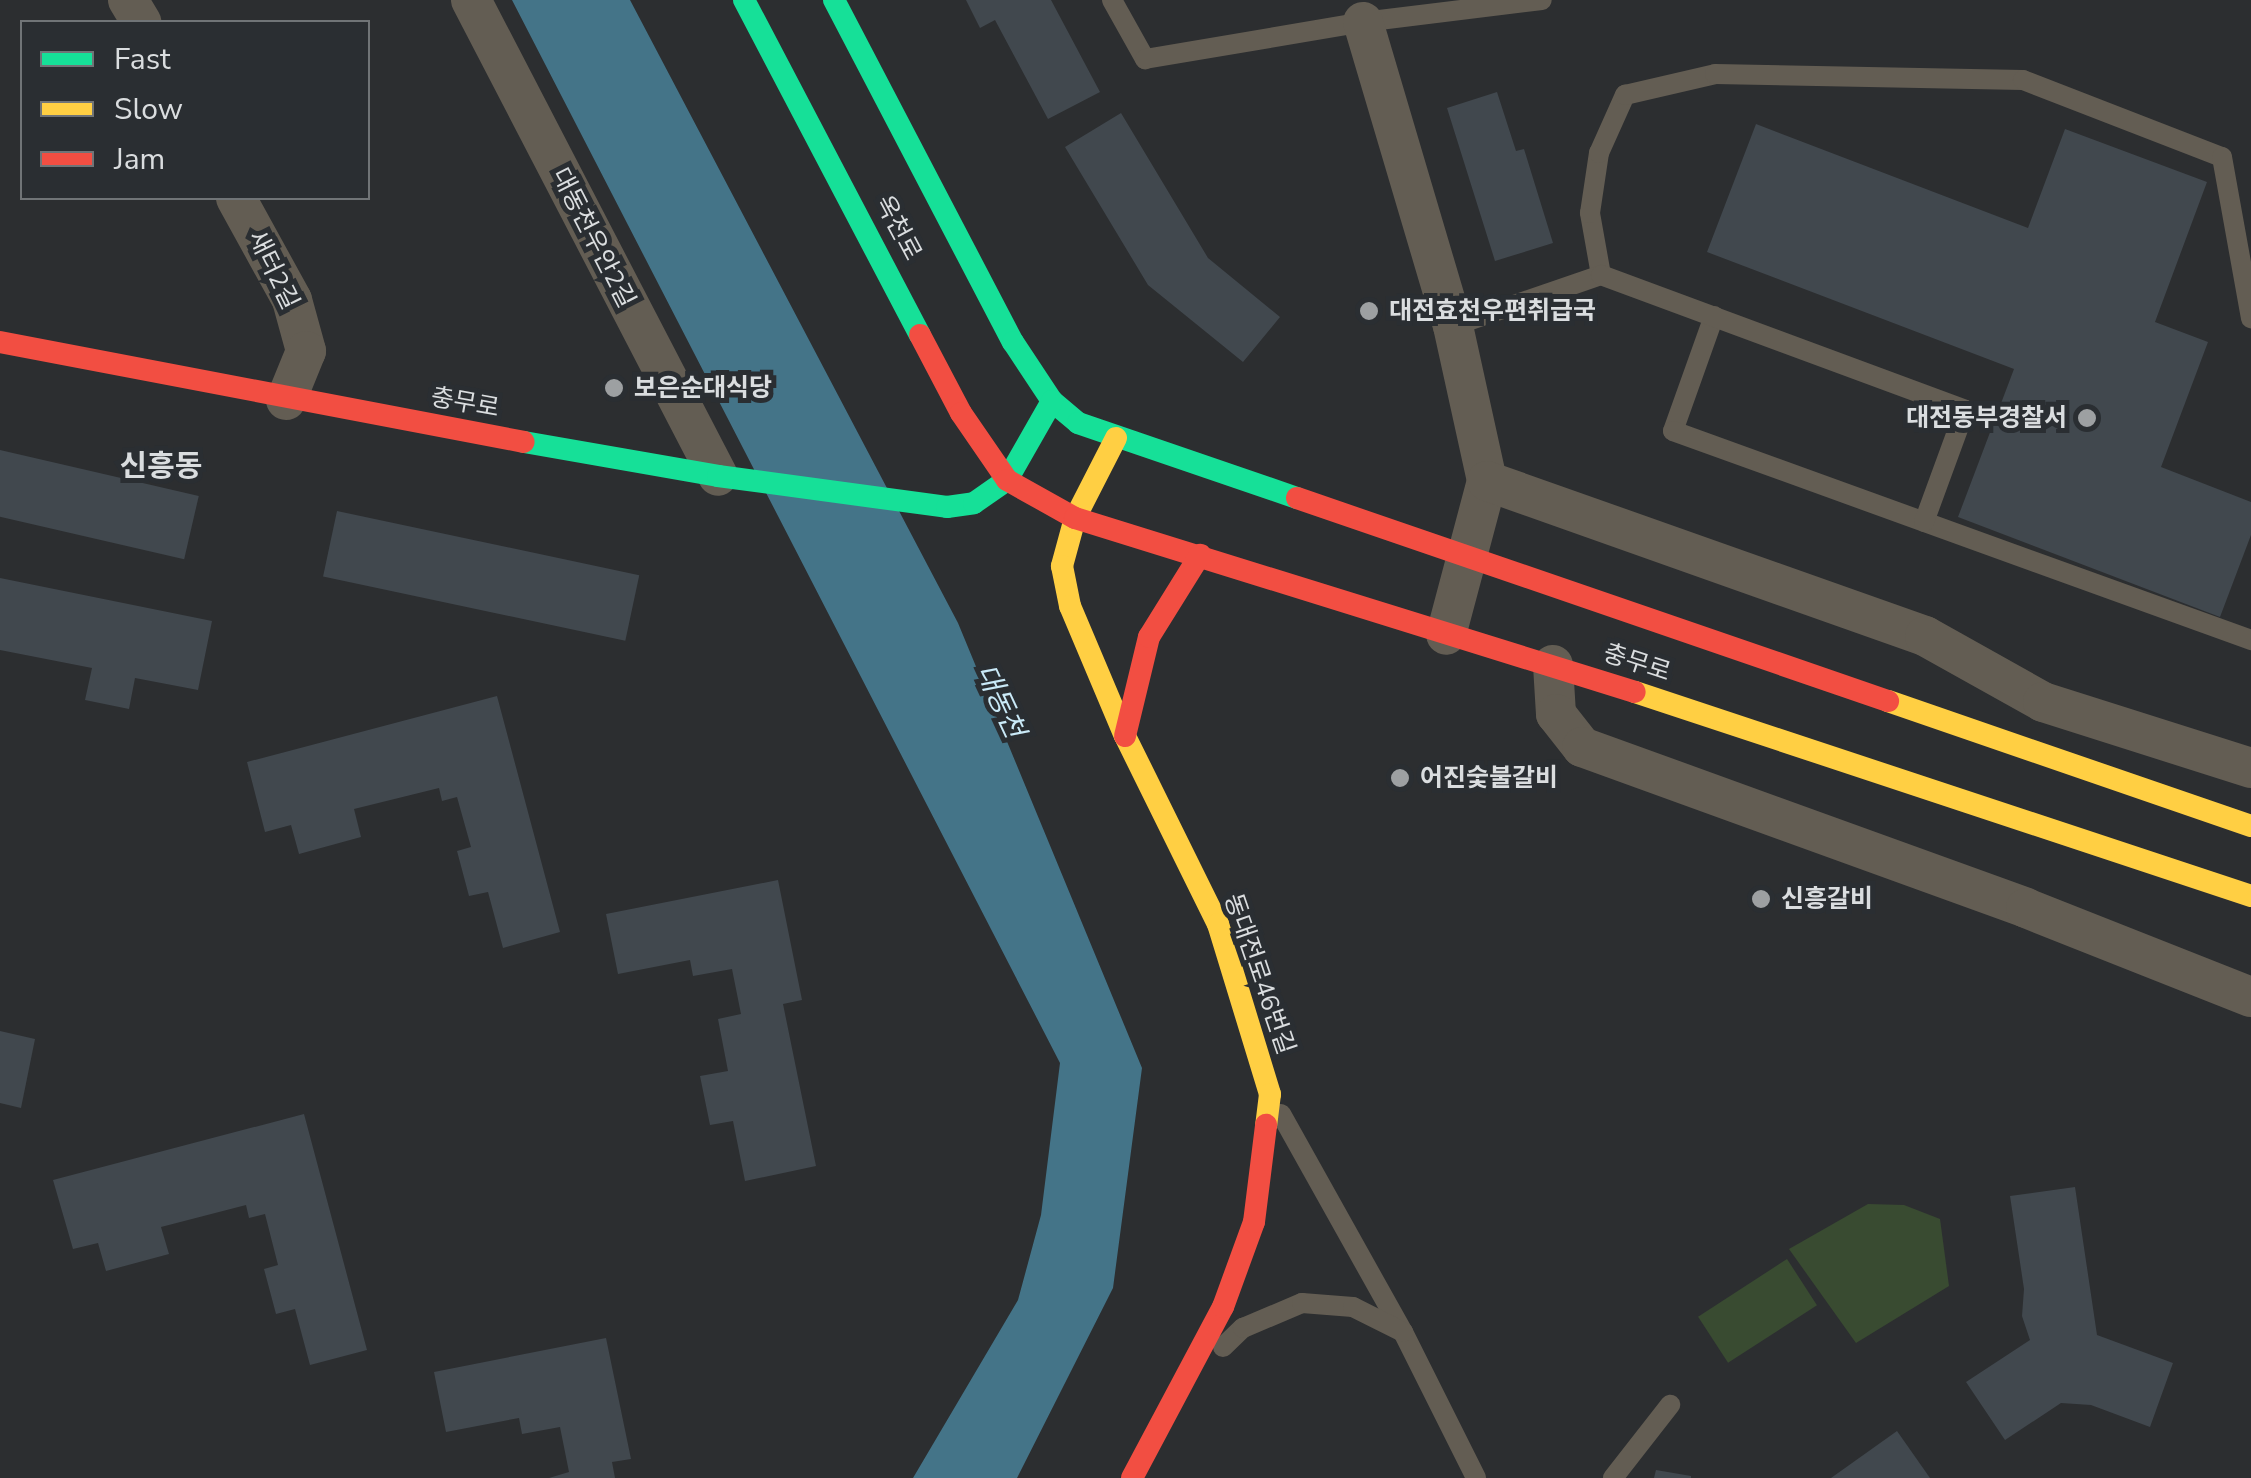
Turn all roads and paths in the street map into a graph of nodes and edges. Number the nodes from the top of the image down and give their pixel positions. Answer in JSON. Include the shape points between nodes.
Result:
{"nodes":[{"id":1,"x":471,"y":0,"type":"edge"},
{"id":2,"x":744,"y":0,"type":"edge"},
{"id":3,"x":834,"y":0,"type":"edge"},
{"id":4,"x":1112,"y":0,"type":"edge"},
{"id":5,"x":1542,"y":0,"type":"edge"},
{"id":6,"x":1363,"y":22,"type":"junction"},
{"id":7,"x":237,"y":200,"type":"edge"},
{"id":8,"x":1601,"y":275,"type":"junction"},
{"id":9,"x":1714,"y":316,"type":"junction"},
{"id":10,"x":2251,"y":318,"type":"edge"},
{"id":11,"x":1453,"y":326,"type":"junction"},
{"id":12,"x":0,"y":342,"type":"edge"},
{"id":13,"x":286,"y":400,"type":"junction"},
{"id":14,"x":1052,"y":401,"type":"junction"},
{"id":15,"x":1116,"y":438,"type":"junction"},
{"id":16,"x":718,"y":476,"type":"junction"},
{"id":17,"x":1008,"y":480,"type":"junction"},
{"id":18,"x":1487,"y":482,"type":"junction"},
{"id":19,"x":1075,"y":518,"type":"junction"},
{"id":20,"x":1924,"y":522,"type":"junction"},
{"id":21,"x":1200,"y":555,"type":"junction"},
{"id":22,"x":1468,"y":555,"type":"junction"},
{"id":23,"x":1446,"y":634,"type":"junction"},
{"id":24,"x":2249,"y":635,"type":"edge"},
{"id":25,"x":1554,"y":665,"type":"junction"},
{"id":26,"x":1125,"y":736,"type":"junction"},
{"id":27,"x":2251,"y":768,"type":"edge"},
{"id":28,"x":2251,"y":826,"type":"edge"},
{"id":29,"x":2251,"y":896,"type":"edge"},
{"id":30,"x":2251,"y":997,"type":"edge"},
{"id":31,"x":1270,"y":1094,"type":"junction"},
{"id":32,"x":1403,"y":1332,"type":"junction"},
{"id":33,"x":1182,"y":1386,"type":"junction"},
{"id":34,"x":1670,"y":1406,"type":"dead end"},
{"id":35,"x":1132,"y":1478,"type":"edge"},
{"id":36,"x":1476,"y":1478,"type":"edge"},
{"id":37,"x":1613,"y":1478,"type":"edge"}],
"edges":[{"from":1,"to":16,"type":"street","name":"대동천우안2길"},
{"from":2,"to":17,"type":"main road","name":"옥천로","via":[[961,413]]},
{"from":3,"to":14,"type":"main road","via":[[1013,342]]},
{"from":4,"to":6,"type":"lane","via":[[1145,59]]},
{"from":5,"to":6,"type":"lane"},
{"from":6,"to":11,"type":"street"},
{"from":7,"to":13,"type":"street","name":"새터2길","via":[[292,300],[306,351]]},
{"from":8,"to":9,"type":"lane"},
{"from":8,"to":10,"type":"lane","via":[[1590,213],[1598,153],[1625,94],[1715,74],[2023,80],[2222,156]]},
{"from":8,"to":11,"type":"lane"},
{"from":9,"to":20,"type":"lane","via":[[1965,410]]},
{"from":9,"to":20,"type":"lane","via":[[1673,432]]},
{"from":11,"to":18,"type":"street"},
{"from":12,"to":13,"type":"main road","name":"충무로"},
{"from":13,"to":16,"type":"main road","name":"충무로"},
{"from":14,"to":15,"type":"main road","name":"충무로","via":[[1078,423]]},
{"from":14,"to":17,"type":"main road"},
{"from":15,"to":19,"type":"main road","name":"동대전로46번길"},
{"from":15,"to":22,"type":"main road","name":"충무로"},
{"from":16,"to":17,"type":"main road","name":"충무로","via":[[947,508],[974,503]]},
{"from":17,"to":19,"type":"main road","name":"충무로"},
{"from":18,"to":22,"type":"street"},
{"from":18,"to":27,"type":"street","via":[[1925,636],[2043,702]]},
{"from":19,"to":21,"type":"main road","name":"충무로"},
{"from":19,"to":26,"type":"main road","name":"동대전로46번길","via":[[1062,566],[1070,606]]},
{"from":20,"to":24,"type":"lane"},
{"from":21,"to":23,"type":"main road","name":"충무로"},
{"from":21,"to":26,"type":"main road","via":[[1149,637]]},
{"from":22,"to":23,"type":"street"},
{"from":22,"to":28,"type":"main road","name":"충무로"},
{"from":23,"to":25,"type":"main road","name":"충무로"},
{"from":25,"to":29,"type":"main road","name":"충무로"},
{"from":25,"to":30,"type":"street","via":[[1556,714],[1582,747]]},
{"from":26,"to":31,"type":"main road","name":"동대전로46번길","via":[[1218,924]]},
{"from":31,"to":32,"type":"lane"},
{"from":31,"to":33,"type":"main road","name":"동대전로46번길","via":[[1254,1222],[1223,1307]]},
{"from":32,"to":33,"type":"lane","via":[[1353,1307],[1302,1304],[1243,1328]]},
{"from":32,"to":36,"type":"lane"},
{"from":33,"to":35,"type":"main road","name":"동대전로46번길"},
{"from":34,"to":37,"type":"lane"}]}
